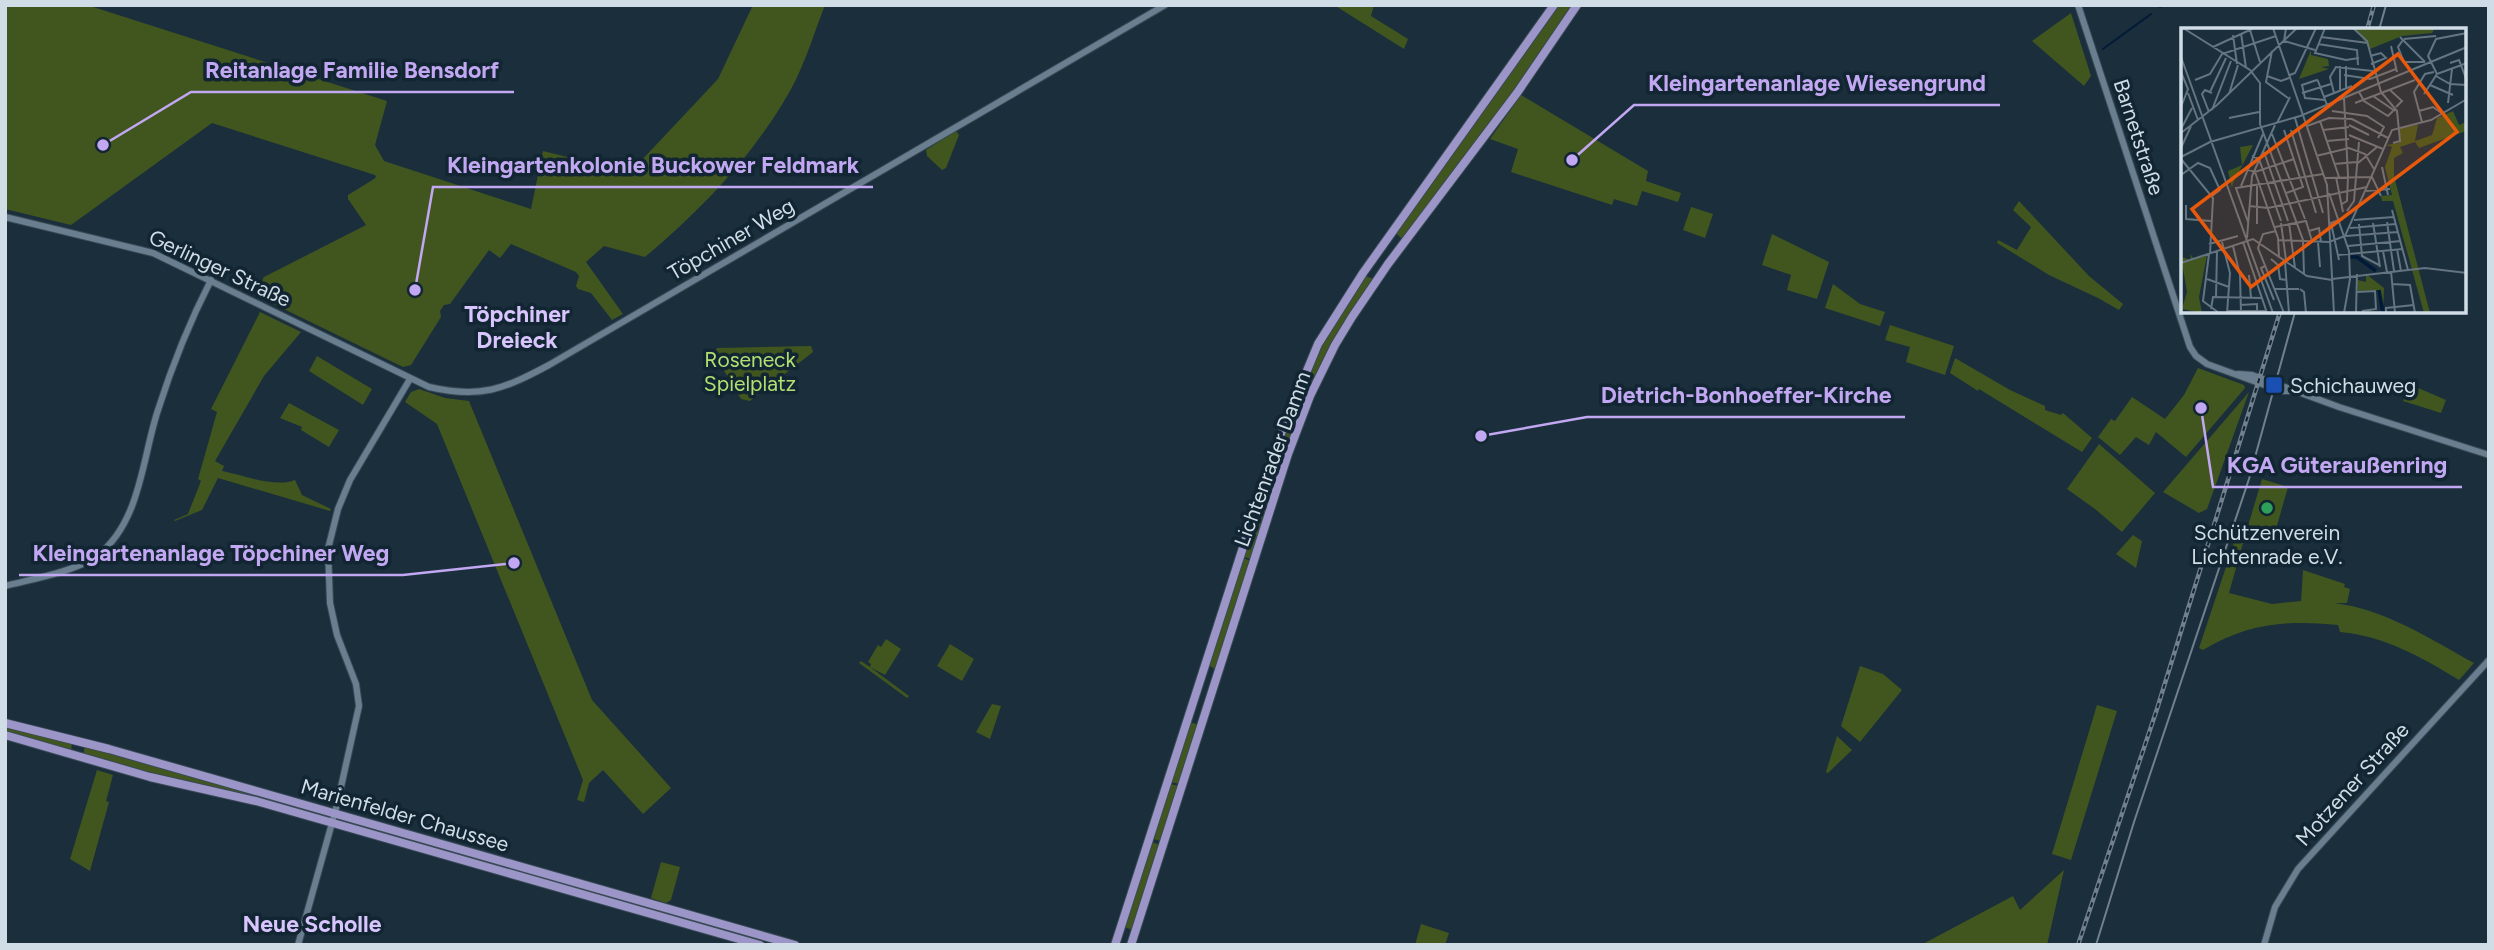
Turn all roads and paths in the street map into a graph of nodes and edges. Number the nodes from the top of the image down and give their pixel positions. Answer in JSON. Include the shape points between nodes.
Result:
{"nodes":[{"id":1,"x":1165,"y":5,"type":"edge"},
{"id":2,"x":1554,"y":5,"type":"edge"},
{"id":3,"x":1577,"y":5,"type":"edge"},
{"id":4,"x":2078,"y":5,"type":"edge"},
{"id":5,"x":5,"y":217,"type":"edge"},
{"id":6,"x":1391,"y":235,"type":"junction"},
{"id":7,"x":1403,"y":244,"type":"junction"},
{"id":8,"x":211,"y":280,"type":"junction"},
{"id":9,"x":410,"y":379,"type":"junction"},
{"id":10,"x":2489,"y":455,"type":"edge"},
{"id":11,"x":5,"y":586,"type":"edge"},
{"id":12,"x":2489,"y":660,"type":"edge"},
{"id":13,"x":5,"y":723,"type":"edge"},
{"id":14,"x":5,"y":736,"type":"edge"},
{"id":15,"x":77,"y":742,"type":"junction"},
{"id":16,"x":73,"y":755,"type":"junction"},
{"id":17,"x":335,"y":813,"type":"junction"},
{"id":18,"x":332,"y":823,"type":"junction"},
{"id":19,"x":298,"y":945,"type":"edge"},
{"id":20,"x":760,"y":945,"type":"edge"},
{"id":21,"x":795,"y":945,"type":"edge"},
{"id":22,"x":1115,"y":945,"type":"edge"},
{"id":23,"x":1131,"y":945,"type":"edge"},
{"id":24,"x":2264,"y":945,"type":"edge"}],
"edges":[{"from":1,"to":9,"type":"street","name":"Töpchiner Weg","via":[[527,377],[468,394]]},
{"from":2,"to":6,"type":"main road","name":"Lichtenrader Damm"},
{"from":3,"to":7,"type":"main road","name":"Lichtenrader Damm"},
{"from":4,"to":10,"type":"street","name":"Barnetstraße","via":[[2190,347],[2207,364]]},
{"from":5,"to":8,"type":"street","name":"Gerlinger Straße","via":[[127,245]]},
{"from":6,"to":7,"type":"main road"},
{"from":6,"to":22,"type":"main road","name":"Lichtenrader Damm","via":[[1323,335],[1289,411]]},
{"from":7,"to":23,"type":"main road","name":"Lichtenrader Damm","via":[[1335,345],[1303,414]]},
{"from":8,"to":9,"type":"street","name":"Gerlinger Straße"},
{"from":8,"to":11,"type":"street","via":[[167,383],[134,499],[117,534],[85,562]]},
{"from":9,"to":17,"type":"street","via":[[350,480],[328,549],[330,603],[359,706]]},
{"from":12,"to":24,"type":"street","name":"Motzener Straße","via":[[2298,869],[2275,907]]},
{"from":13,"to":15,"type":"main road","name":"Marienfelder Chaussee"},
{"from":14,"to":16,"type":"main road","name":"Marienfelder Chaussee"},
{"from":15,"to":16,"type":"main road"},
{"from":15,"to":17,"type":"main road","name":"Marienfelder Chaussee"},
{"from":16,"to":18,"type":"main road","name":"Marienfelder Chaussee"},
{"from":17,"to":18,"type":"street"},
{"from":17,"to":21,"type":"main road","name":"Marienfelder Chaussee"},
{"from":18,"to":19,"type":"street"},
{"from":18,"to":20,"type":"main road","name":"Marienfelder Chaussee"}]}
